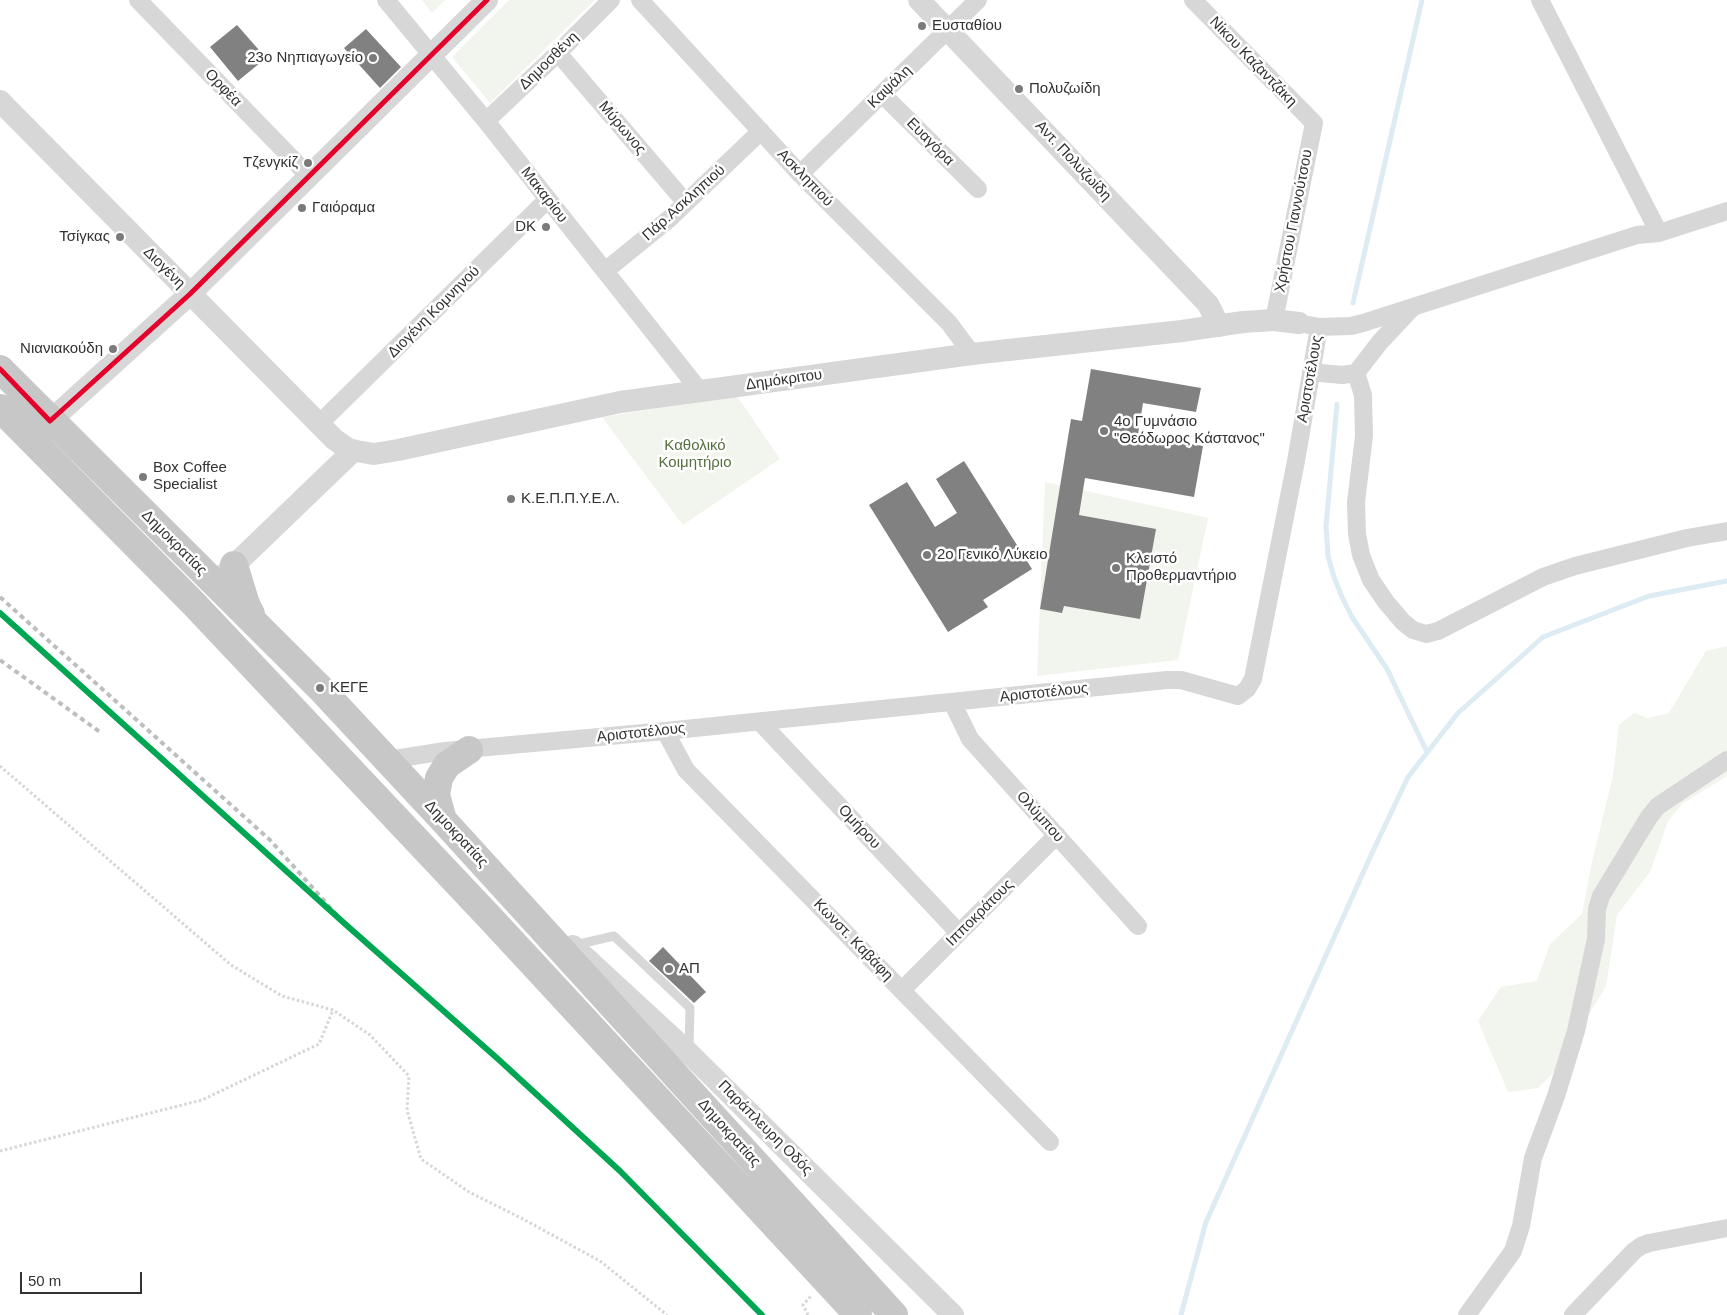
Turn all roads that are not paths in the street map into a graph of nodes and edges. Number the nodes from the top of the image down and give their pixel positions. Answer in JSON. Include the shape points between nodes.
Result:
{"nodes":[{"id":1,"x":138,"y":0,"type":"edge"},
{"id":2,"x":386,"y":0,"type":"edge"},
{"id":3,"x":487,"y":0,"type":"edge"},
{"id":4,"x":611,"y":0,"type":"edge"},
{"id":5,"x":640,"y":0,"type":"edge"},
{"id":6,"x":919,"y":0,"type":"edge"},
{"id":7,"x":978,"y":0,"type":"edge"},
{"id":8,"x":1193,"y":0,"type":"edge"},
{"id":9,"x":1540,"y":0,"type":"edge"},
{"id":10,"x":949,"y":30,"type":"junction"},
{"id":11,"x":558,"y":53,"type":"junction"},
{"id":12,"x":431,"y":56,"type":"junction"},
{"id":13,"x":882,"y":94,"type":"junction"},
{"id":14,"x":0,"y":101,"type":"edge"},
{"id":15,"x":486,"y":121,"type":"junction"},
{"id":16,"x":1314,"y":123,"type":"joint"},
{"id":17,"x":761,"y":131,"type":"junction"},
{"id":18,"x":800,"y":174,"type":"junction"},
{"id":19,"x":309,"y":176,"type":"junction"},
{"id":20,"x":978,"y":189,"type":"dead end"},
{"id":21,"x":548,"y":199,"type":"junction"},
{"id":22,"x":686,"y":203,"type":"junction"},
{"id":23,"x":1727,"y":211,"type":"edge"},
{"id":24,"x":1659,"y":233,"type":"junction"},
{"id":25,"x":605,"y":271,"type":"junction"},
{"id":26,"x":190,"y":294,"type":"junction"},
{"id":27,"x":1412,"y":307,"type":"junction"},
{"id":28,"x":1274,"y":320,"type":"junction"},
{"id":29,"x":1309,"y":325,"type":"junction"},
{"id":30,"x":1219,"y":326,"type":"junction"},
{"id":31,"x":972,"y":354,"type":"junction"},
{"id":32,"x":0,"y":369,"type":"edge"},
{"id":33,"x":1311,"y":372,"type":"junction"},
{"id":34,"x":1356,"y":373,"type":"junction"},
{"id":35,"x":700,"y":392,"type":"junction"},
{"id":36,"x":0,"y":408,"type":"edge"},
{"id":37,"x":50,"y":420,"type":"junction"},
{"id":38,"x":319,"y":424,"type":"junction"},
{"id":39,"x":353,"y":451,"type":"junction"},
{"id":40,"x":1727,"y":531,"type":"edge"},
{"id":41,"x":225,"y":574,"type":"junction"},
{"id":42,"x":194,"y":604,"type":"junction"},
{"id":43,"x":952,"y":702,"type":"junction"},
{"id":44,"x":760,"y":722,"type":"junction"},
{"id":45,"x":664,"y":731,"type":"junction"},
{"id":46,"x":469,"y":750,"type":"junction"},
{"id":47,"x":388,"y":760,"type":"junction"},
{"id":48,"x":1727,"y":760,"type":"edge"},
{"id":49,"x":443,"y":820,"type":"junction"},
{"id":50,"x":1057,"y":835,"type":"junction"},
{"id":51,"x":516,"y":900,"type":"junction"},
{"id":52,"x":1138,"y":926,"type":"dead end"},
{"id":53,"x":959,"y":933,"type":"junction"},
{"id":54,"x":572,"y":946,"type":"junction"},
{"id":55,"x":902,"y":990,"type":"junction"},
{"id":56,"x":689,"y":1053,"type":"junction"},
{"id":57,"x":1050,"y":1142,"type":"dead end"},
{"id":58,"x":1727,"y":1228,"type":"edge"},
{"id":59,"x":858,"y":1315,"type":"edge"},
{"id":60,"x":894,"y":1315,"type":"edge"},
{"id":61,"x":953,"y":1315,"type":"edge"},
{"id":62,"x":1467,"y":1315,"type":"edge"},
{"id":63,"x":1573,"y":1315,"type":"edge"}],
"edges":[{"from":1,"to":19,"type":"street","name":"Ορφέα"},
{"from":2,"to":12,"type":"street","name":"Μακαρίου"},
{"from":3,"to":12,"type":"street"},
{"from":4,"to":11,"type":"street","name":"Δημοσθένη"},
{"from":5,"to":17,"type":"street","name":"Ασκληπιού"},
{"from":6,"to":10,"type":"street","name":"Αντ. Πολυζωίδη"},
{"from":7,"to":10,"type":"street","name":"Καψάλη"},
{"from":8,"to":16,"type":"street","name":"Νίκου Καζαντζάκη"},
{"from":9,"to":24,"type":"street"},
{"from":10,"to":13,"type":"street","name":"Καψάλη"},
{"from":10,"to":30,"type":"street","name":"Αντ. Πολυζωίδη","via":[[1208,304]]},
{"from":11,"to":15,"type":"street","name":"Δημοσθένη"},
{"from":11,"to":22,"type":"street","name":"Μύρωνος"},
{"from":12,"to":15,"type":"street","name":"Μακαρίου"},
{"from":12,"to":19,"type":"street"},
{"from":13,"to":18,"type":"street","name":"Καψάλη"},
{"from":13,"to":20,"type":"street","name":"Ευαγόρα"},
{"from":14,"to":26,"type":"street","name":"Διογένη"},
{"from":15,"to":21,"type":"street","name":"Μακαρίου"},
{"from":16,"to":28,"type":"street","name":"Χρήστου Γιαννούτσου"},
{"from":17,"to":18,"type":"street","name":"Ασκληπιού"},
{"from":17,"to":22,"type":"street","name":"Πάρ.Ασκληπιού"},
{"from":18,"to":31,"type":"street","name":"Ασκληπιού","via":[[949,323]]},
{"from":19,"to":26,"type":"street"},
{"from":21,"to":25,"type":"street","name":"Μακαρίου"},
{"from":21,"to":38,"type":"street","name":"Διογένη Κομνηνού"},
{"from":22,"to":25,"type":"street","name":"Πάρ.Ασκληπιού"},
{"from":23,"to":24,"type":"street"},
{"from":24,"to":27,"type":"street","via":[[1637,235]]},
{"from":25,"to":35,"type":"street","name":"Μακαρίου"},
{"from":26,"to":37,"type":"street"},
{"from":26,"to":38,"type":"street","name":"Διογένη"},
{"from":27,"to":29,"type":"street","via":[[1351,326]]},
{"from":27,"to":34,"type":"street"},
{"from":28,"to":29,"type":"street"},
{"from":28,"to":30,"type":"street"},
{"from":29,"to":33,"type":"street","name":"Αριστοτέλους"},
{"from":30,"to":31,"type":"street","name":"Δημόκριτου"},
{"from":31,"to":35,"type":"street","name":"Δημόκριτου"},
{"from":32,"to":37,"type":"highway","name":"Δημοκρατίας"},
{"from":33,"to":34,"type":"street"},
{"from":33,"to":43,"type":"street","name":"Αριστοτέλους","via":[[1253,680],[1247,689],[1238,696],[1181,680],[1167,680]]},
{"from":34,"to":40,"type":"street","via":[[1363,396],[1364,436],[1356,502],[1361,555],[1371,580],[1386,602],[1413,630],[1426,634],[1438,631],[1543,577],[1567,569],[1686,538]]},
{"from":35,"to":39,"type":"street","name":"Δημόκριτου","via":[[599,405],[380,453]]},
{"from":36,"to":42,"type":"highway","name":"Δημοκρατίας"},
{"from":37,"to":41,"type":"highway","name":"Δημοκρατίας"},
{"from":38,"to":39,"type":"street","name":"Διογένη"},
{"from":39,"to":41,"type":"street"},
{"from":41,"to":42,"type":"street"},
{"from":41,"to":47,"type":"highway","name":"Δημοκρατίας","via":[[256,624]]},
{"from":42,"to":59,"type":"highway","name":"Δημοκρατίας","via":[[486,913]]},
{"from":43,"to":44,"type":"street","name":"Αριστοτέλους"},
{"from":43,"to":50,"type":"street","name":"Ολύμπου","via":[[970,739]]},
{"from":44,"to":45,"type":"street","name":"Αριστοτέλους"},
{"from":44,"to":53,"type":"street","name":"Ομήρου"},
{"from":45,"to":46,"type":"street","name":"Αριστοτέλους"},
{"from":45,"to":55,"type":"street","name":"Κωνστ. Καβάφη","via":[[686,770]]},
{"from":46,"to":47,"type":"street","name":"Αριστοτέλους"},
{"from":46,"to":49,"type":"highway","via":[[447,765],[438,778],[436,796]]},
{"from":47,"to":49,"type":"highway","name":"Δημοκρατίας"},
{"from":48,"to":62,"type":"street","via":[[1658,806],[1601,896],[1596,939],[1576,1030],[1533,1158],[1521,1226],[1513,1251]]},
{"from":49,"to":51,"type":"highway","name":"Δημοκρατίας"},
{"from":50,"to":52,"type":"street","name":"Ολύμπου"},
{"from":50,"to":53,"type":"street","name":"Ιπποκράτους"},
{"from":51,"to":54,"type":"highway"},
{"from":51,"to":60,"type":"highway","name":"Δημοκρατίας"},
{"from":53,"to":55,"type":"street","name":"Ιπποκράτους"},
{"from":54,"to":56,"type":"street","name":"Παράπλευρη Οδός"},
{"from":54,"to":56,"type":"lane","via":[[614,936],[690,1008]]},
{"from":55,"to":57,"type":"street","name":"Κωνστ. Καβάφη"},
{"from":56,"to":61,"type":"street","name":"Παράπλευρη Οδός"},
{"from":58,"to":63,"type":"street","via":[[1641,1246]]}]}
